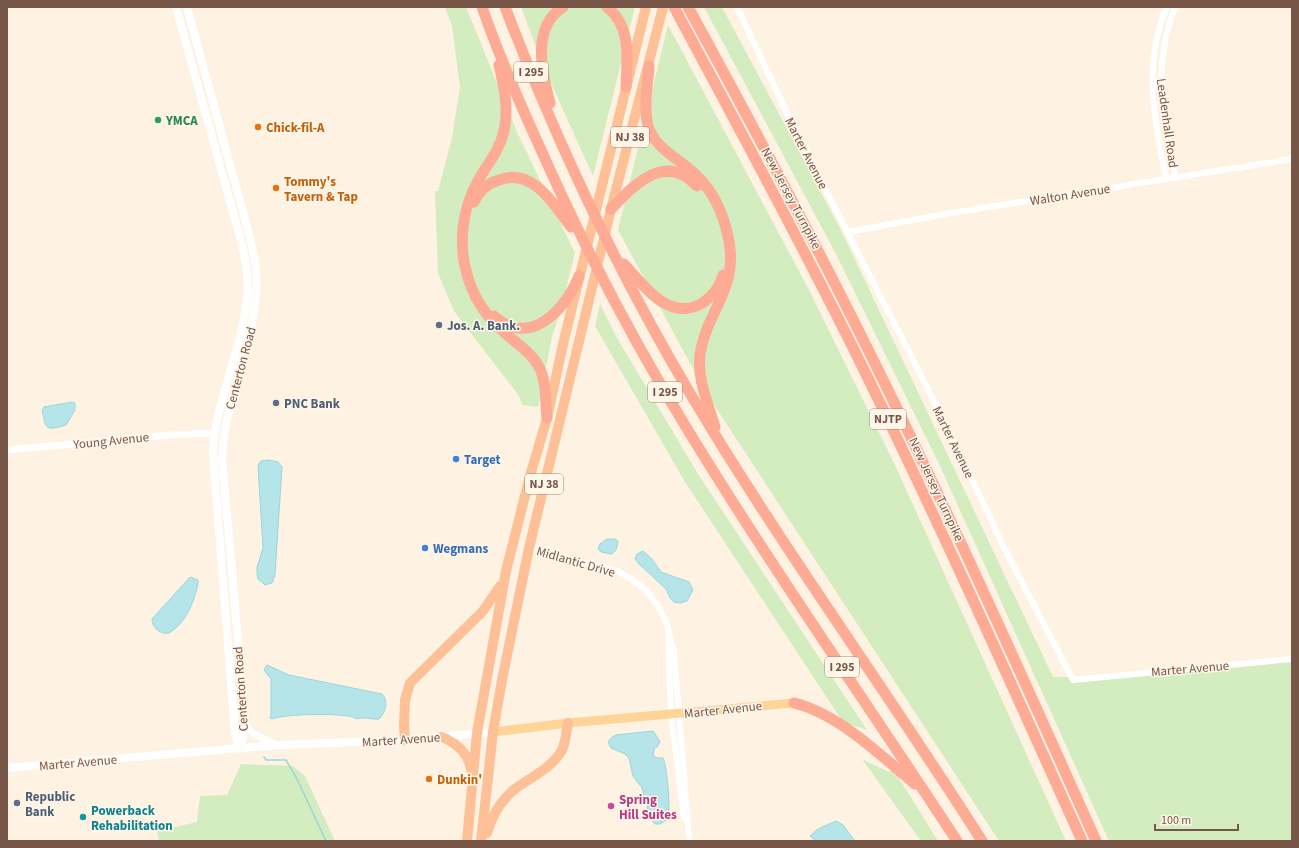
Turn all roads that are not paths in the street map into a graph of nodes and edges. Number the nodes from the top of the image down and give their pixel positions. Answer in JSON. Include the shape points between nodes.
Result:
{"nodes":[{"id":1,"x":176,"y":7,"type":"edge"},
{"id":2,"x":186,"y":7,"type":"edge"},
{"id":3,"x":482,"y":7,"type":"edge"},
{"id":4,"x":505,"y":7,"type":"edge"},
{"id":5,"x":563,"y":7,"type":"edge"},
{"id":6,"x":607,"y":7,"type":"edge"},
{"id":7,"x":646,"y":7,"type":"edge"},
{"id":8,"x":663,"y":7,"type":"edge"},
{"id":9,"x":674,"y":7,"type":"edge"},
{"id":10,"x":688,"y":7,"type":"edge"},
{"id":11,"x":737,"y":7,"type":"edge"},
{"id":12,"x":1167,"y":7,"type":"edge"},
{"id":13,"x":1175,"y":7,"type":"edge"},
{"id":14,"x":490,"y":32,"type":"junction"},
{"id":15,"x":649,"y":66,"type":"junction"},
{"id":16,"x":1152,"y":68,"type":"junction"},
{"id":17,"x":1161,"y":68,"type":"junction"},
{"id":18,"x":626,"y":87,"type":"junction"},
{"id":19,"x":558,"y":136,"type":"junction"},
{"id":20,"x":1292,"y":159,"type":"edge"},
{"id":21,"x":1176,"y":177,"type":"junction"},
{"id":22,"x":1166,"y":179,"type":"junction"},
{"id":23,"x":611,"y":209,"type":"junction"},
{"id":24,"x":848,"y":232,"type":"junction"},
{"id":25,"x":586,"y":245,"type":"junction"},
{"id":26,"x":612,"y":250,"type":"junction"},
{"id":27,"x":580,"y":272,"type":"junction"},
{"id":28,"x":547,"y":418,"type":"junction"},
{"id":29,"x":215,"y":433,"type":"junction"},
{"id":30,"x":720,"y":442,"type":"junction"},
{"id":31,"x":7,"y":450,"type":"edge"},
{"id":32,"x":529,"y":548,"type":"junction"},
{"id":33,"x":506,"y":571,"type":"junction"},
{"id":34,"x":668,"y":628,"type":"junction"},
{"id":35,"x":1292,"y":659,"type":"edge"},
{"id":36,"x":794,"y":703,"type":"joint"},
{"id":37,"x":675,"y":715,"type":"junction"},
{"id":38,"x":245,"y":720,"type":"junction"},
{"id":39,"x":568,"y":723,"type":"junction"},
{"id":40,"x":494,"y":732,"type":"junction"},
{"id":41,"x":477,"y":733,"type":"junction"},
{"id":42,"x":442,"y":736,"type":"junction"},
{"id":43,"x":405,"y":740,"type":"junction"},
{"id":44,"x":277,"y":745,"type":"junction"},
{"id":45,"x":239,"y":748,"type":"junction"},
{"id":46,"x":7,"y":768,"type":"edge"},
{"id":47,"x":472,"y":775,"type":"junction"},
{"id":48,"x":925,"y":792,"type":"junction"},
{"id":49,"x":689,"y":840,"type":"edge"},
{"id":50,"x":466,"y":841,"type":"edge"},
{"id":51,"x":481,"y":841,"type":"edge"},
{"id":52,"x":485,"y":841,"type":"edge"},
{"id":53,"x":957,"y":841,"type":"edge"},
{"id":54,"x":982,"y":841,"type":"edge"},
{"id":55,"x":1082,"y":841,"type":"edge"},
{"id":56,"x":1096,"y":841,"type":"edge"}],
"edges":[{"from":1,"to":29,"type":"main road","name":"Centerton Road","via":[[241,240],[247,274],[244,320]]},
{"from":2,"to":38,"type":"main road","name":"Centerton Road","via":[[256,267],[254,313],[226,421],[222,458]]},
{"from":3,"to":14,"type":"highway","number":"I 295"},
{"from":4,"to":19,"type":"highway","number":"I 295"},
{"from":5,"to":19,"type":"highway","via":[[546,27],[542,51],[543,77]]},
{"from":6,"to":18,"type":"highway","via":[[614,13],[624,30],[627,51]]},
{"from":7,"to":18,"type":"highway","number":"NJ 38"},
{"from":8,"to":15,"type":"highway","number":"NJ 38"},
{"from":9,"to":55,"type":"highway","name":"New Jersey Turnpike","number":"NJTP","via":[[799,241],[881,404]]},
{"from":10,"to":56,"type":"highway","name":"New Jersey Turnpike","number":"NJTP","via":[[813,240],[892,398],[958,536]]},
{"from":11,"to":24,"type":"street","name":"Marter Avenue","via":[[793,126]]},
{"from":12,"to":16,"type":"street","name":"Leadenhall Road","via":[[1155,46]]},
{"from":13,"to":17,"type":"street","name":"Leadenhall Road","via":[[1166,37]]},
{"from":14,"to":25,"type":"highway","number":"I 295","via":[[548,167]]},
{"from":14,"to":28,"type":"highway","via":[[506,105],[505,130],[495,154],[466,206],[462,227],[464,257],[472,289],[482,309],[540,368],[543,375]]},
{"from":15,"to":23,"type":"highway","number":"NJ 38"},
{"from":15,"to":30,"type":"highway","via":[[646,116],[649,127],[663,148],[706,186],[720,211],[728,237],[729,276],[722,300],[704,340],[699,367]]},
{"from":16,"to":17,"type":"street","name":"Leadenhall Road"},
{"from":16,"to":22,"type":"street","name":"Leadenhall Road","via":[[1153,105]]},
{"from":17,"to":21,"type":"street","name":"Leadenhall Road","via":[[1164,112]]},
{"from":18,"to":27,"type":"highway","number":"NJ 38"},
{"from":19,"to":26,"type":"highway","number":"I 295"},
{"from":20,"to":21,"type":"street","name":"Walton Avenue"},
{"from":21,"to":22,"type":"street","name":"Walton Avenue"},
{"from":22,"to":24,"type":"street","name":"Walton Avenue"},
{"from":23,"to":26,"type":"highway","via":[[647,176],[667,171],[687,177],[703,192],[715,214],[723,240],[724,267],[718,289],[711,297],[692,307],[673,307],[654,297]]},
{"from":23,"to":32,"type":"highway","number":"NJ 38"},
{"from":24,"to":35,"type":"street","name":"Marter Avenue","via":[[1072,680]]},
{"from":25,"to":27,"type":"highway","via":[[543,191],[524,179],[513,177],[492,182],[483,189],[471,208],[467,235],[474,278],[484,303],[500,321],[521,328],[532,327],[547,320],[568,300]]},
{"from":25,"to":48,"type":"highway","number":"I 295","via":[[664,390],[713,471]]},
{"from":26,"to":30,"type":"highway","number":"I 295","via":[[666,351]]},
{"from":27,"to":28,"type":"highway","number":"NJ 38"},
{"from":28,"to":33,"type":"highway","number":"NJ 38"},
{"from":29,"to":31,"type":"street","name":"Young Avenue"},
{"from":29,"to":45,"type":"main road","name":"Centerton Road","via":[[213,464],[235,733]]},
{"from":30,"to":54,"type":"highway","number":"I 295"},
{"from":32,"to":34,"type":"street","name":"Midlantic Drive","via":[[618,571],[631,578],[651,596]]},
{"from":32,"to":40,"type":"highway","number":"NJ 38"},
{"from":33,"to":41,"type":"highway","number":"NJ 38"},
{"from":33,"to":43,"type":"highway","via":[[496,594],[483,611],[410,683],[405,700]]},
{"from":34,"to":37,"type":"street","name":"Midlantic Drive","via":[[667,664]]},
{"from":34,"to":37,"type":"street","name":"Midlantic Drive","via":[[674,652]]},
{"from":36,"to":37,"type":"main road","name":"Marter Avenue"},
{"from":36,"to":48,"type":"highway","via":[[811,707],[835,721]]},
{"from":37,"to":39,"type":"main road","name":"Marter Avenue"},
{"from":37,"to":49,"type":"street","name":"Midlantic Drive"},
{"from":37,"to":49,"type":"street","name":"Midlantic Drive","via":[[682,804]]},
{"from":38,"to":44,"type":"street","via":[[249,730],[254,734]]},
{"from":38,"to":45,"type":"street","name":"Centerton Road","via":[[244,736]]},
{"from":39,"to":40,"type":"main road","name":"Marter Avenue"},
{"from":39,"to":52,"type":"highway","via":[[564,744],[557,757],[506,798],[493,817]]},
{"from":40,"to":41,"type":"main road","name":"Marter Avenue"},
{"from":40,"to":51,"type":"highway","number":"NJ 38"},
{"from":41,"to":42,"type":"main road","name":"Marter Avenue"},
{"from":41,"to":47,"type":"highway","number":"NJ 38"},
{"from":42,"to":43,"type":"main road","name":"Marter Avenue"},
{"from":42,"to":47,"type":"highway","via":[[468,757]]},
{"from":43,"to":44,"type":"main road","name":"Marter Avenue"},
{"from":44,"to":45,"type":"main road","name":"Marter Avenue"},
{"from":45,"to":46,"type":"main road","name":"Marter Avenue"},
{"from":47,"to":50,"type":"highway","number":"NJ 38"},
{"from":48,"to":53,"type":"highway","number":"I 295"}]}
